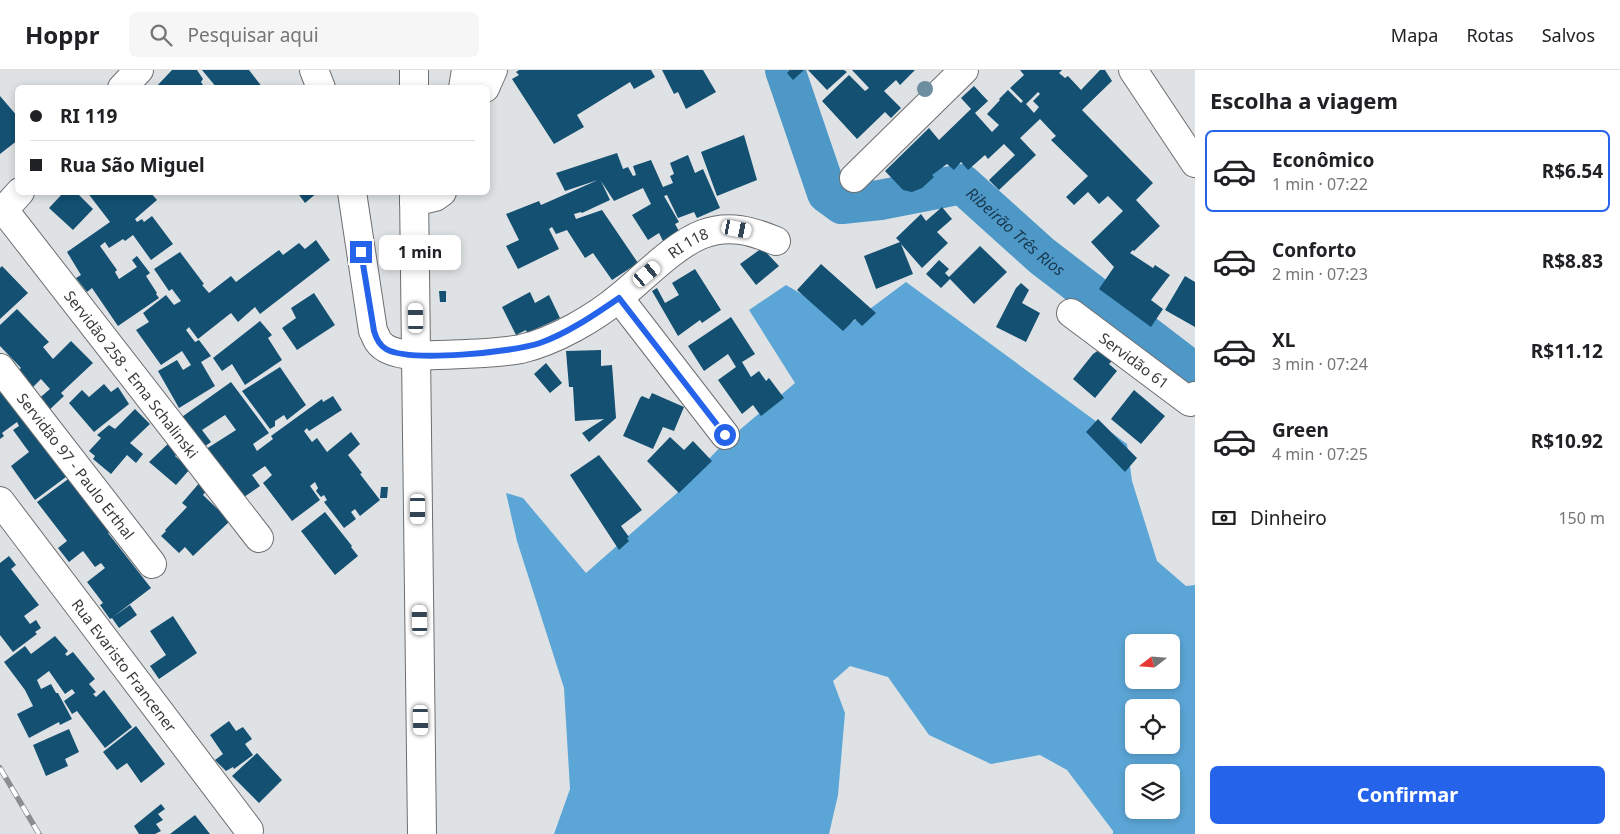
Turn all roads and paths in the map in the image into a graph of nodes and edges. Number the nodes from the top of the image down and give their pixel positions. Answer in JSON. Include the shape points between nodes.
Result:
{"nodes":[{"id":1,"x":139,"y":70,"type":"edge"},
{"id":2,"x":314,"y":70,"type":"edge"},
{"id":3,"x":414,"y":70,"type":"edge"},
{"id":4,"x":466,"y":70,"type":"edge"},
{"id":5,"x":493,"y":70,"type":"edge"},
{"id":6,"x":964,"y":70,"type":"edge"},
{"id":7,"x":1133,"y":70,"type":"edge"},
{"id":8,"x":125,"y":85,"type":"edge"},
{"id":9,"x":320,"y":85,"type":"edge"},
{"id":10,"x":414,"y":85,"type":"edge"},
{"id":11,"x":464,"y":85,"type":"edge"},
{"id":12,"x":486,"y":85,"type":"edge"},
{"id":13,"x":1195,"y":163,"type":"edge"},
{"id":14,"x":854,"y":178,"type":"dead end"},
{"id":15,"x":352,"y":195,"type":"edge"},
{"id":16,"x":438,"y":195,"type":"edge"},
{"id":17,"x":414,"y":197,"type":"edge"},
{"id":18,"x":6,"y":212,"type":"edge"},
{"id":19,"x":776,"y":241,"type":"dead end"},
{"id":20,"x":619,"y":298,"type":"junction"},
{"id":21,"x":1071,"y":313,"type":"dead end"},
{"id":22,"x":63,"y":314,"type":"dead end"},
{"id":23,"x":417,"y":356,"type":"junction"},
{"id":24,"x":0,"y":368,"type":"edge"},
{"id":25,"x":1195,"y":396,"type":"edge"},
{"id":26,"x":725,"y":435,"type":"dead end"},
{"id":27,"x":0,"y":501,"type":"edge"},
{"id":28,"x":259,"y":538,"type":"dead end"},
{"id":29,"x":152,"y":564,"type":"dead end"},
{"id":30,"x":249,"y":830,"type":"dead end"},
{"id":31,"x":422,"y":834,"type":"edge"}],
"edges":[{"from":1,"to":8,"type":"main road"},
{"from":2,"to":9,"type":"main road"},
{"from":3,"to":10,"type":"main road"},
{"from":4,"to":11,"type":"main road"},
{"from":5,"to":12,"type":"main road"},
{"from":6,"to":14,"type":"main road"},
{"from":7,"to":13,"type":"main road"},
{"from":15,"to":23,"type":"main road","name":"RI 118","via":[[378,342],[387,350]]},
{"from":16,"to":17,"type":"main road"},
{"from":17,"to":23,"type":"main road"},
{"from":18,"to":22,"type":"main road"},
{"from":18,"to":28,"type":"main road","name":"Servidão 258 - Ema Schalinski"},
{"from":19,"to":20,"type":"main road","name":"RI 118","via":[[737,229],[702,234],[676,250]]},
{"from":20,"to":23,"type":"main road","name":"RI 118","via":[[565,332],[522,348]]},
{"from":20,"to":26,"type":"main road"},
{"from":21,"to":25,"type":"main road","name":"Servidão 61","via":[[1190,402]]},
{"from":23,"to":31,"type":"main road"},
{"from":24,"to":29,"type":"main road","name":"Servidão 97 - Paulo Erthal"},
{"from":27,"to":30,"type":"main road","name":"Rua Evaristo Francener"}]}
